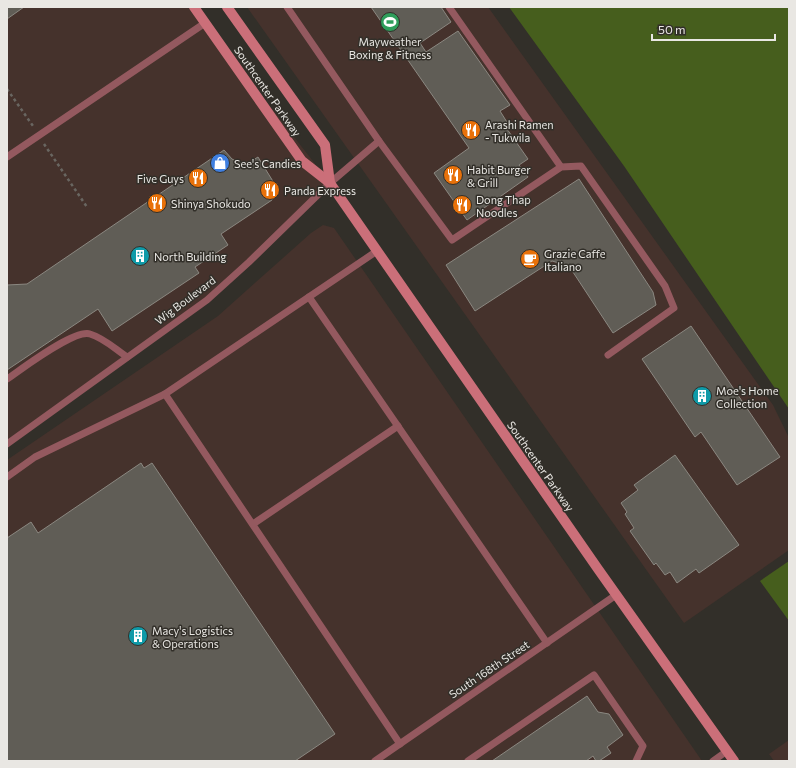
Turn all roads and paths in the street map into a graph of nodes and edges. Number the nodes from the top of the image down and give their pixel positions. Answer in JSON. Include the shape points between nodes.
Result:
{"nodes":[{"id":1,"x":194,"y":7,"type":"edge"},
{"id":2,"x":227,"y":7,"type":"edge"},
{"id":3,"x":287,"y":7,"type":"edge"},
{"id":4,"x":450,"y":7,"type":"edge"},
{"id":5,"x":205,"y":23,"type":"junction"},
{"id":6,"x":7,"y":89,"type":"edge"},
{"id":7,"x":39,"y":136,"type":"junction"},
{"id":8,"x":379,"y":141,"type":"junction"},
{"id":9,"x":7,"y":157,"type":"edge"},
{"id":10,"x":560,"y":167,"type":"junction"},
{"id":11,"x":330,"y":183,"type":"junction"},
{"id":12,"x":87,"y":207,"type":"dead end"},
{"id":13,"x":377,"y":251,"type":"junction"},
{"id":14,"x":309,"y":297,"type":"junction"},
{"id":15,"x":608,"y":355,"type":"dead end"},
{"id":16,"x":127,"y":357,"type":"junction"},
{"id":17,"x":7,"y":379,"type":"edge"},
{"id":18,"x":166,"y":394,"type":"junction"},
{"id":19,"x":398,"y":426,"type":"junction"},
{"id":20,"x":7,"y":444,"type":"edge"},
{"id":21,"x":7,"y":477,"type":"edge"},
{"id":22,"x":253,"y":524,"type":"junction"},
{"id":23,"x":616,"y":595,"type":"junction"},
{"id":24,"x":547,"y":643,"type":"junction"},
{"id":25,"x":400,"y":744,"type":"junction"},
{"id":26,"x":727,"y":751,"type":"junction"},
{"id":27,"x":375,"y":761,"type":"edge"},
{"id":28,"x":468,"y":761,"type":"edge"},
{"id":29,"x":636,"y":761,"type":"edge"},
{"id":30,"x":713,"y":761,"type":"edge"},
{"id":31,"x":734,"y":761,"type":"edge"}],
"edges":[{"from":1,"to":5,"type":"main road","name":"Southcenter Parkway"},
{"from":2,"to":11,"type":"main road","name":"Southcenter Parkway","via":[[325,145]]},
{"from":3,"to":8,"type":"lane"},
{"from":4,"to":10,"type":"lane"},
{"from":5,"to":7,"type":"lane"},
{"from":5,"to":11,"type":"main road","name":"Southcenter Parkway","via":[[302,161]]},
{"from":6,"to":7,"type":"path"},
{"from":7,"to":9,"type":"lane"},
{"from":7,"to":12,"type":"path"},
{"from":8,"to":10,"type":"lane","via":[[452,240]]},
{"from":8,"to":11,"type":"lane","name":"Wig Boulevard"},
{"from":10,"to":15,"type":"lane","via":[[581,166],[666,286],[674,308]]},
{"from":11,"to":13,"type":"main road","name":"Southcenter Parkway"},
{"from":11,"to":16,"type":"lane","name":"Wig Boulevard","via":[[207,300]]},
{"from":13,"to":14,"type":"lane"},
{"from":13,"to":23,"type":"main road","name":"Southcenter Parkway"},
{"from":14,"to":18,"type":"lane"},
{"from":14,"to":19,"type":"lane"},
{"from":16,"to":17,"type":"lane","via":[[103,340],[90,334],[78,334]]},
{"from":16,"to":20,"type":"lane","name":"Wig Boulevard"},
{"from":18,"to":21,"type":"lane","via":[[35,457]]},
{"from":18,"to":22,"type":"lane"},
{"from":19,"to":22,"type":"lane"},
{"from":19,"to":24,"type":"lane"},
{"from":22,"to":25,"type":"lane"},
{"from":23,"to":24,"type":"lane","name":"South 168th Street"},
{"from":23,"to":26,"type":"main road","name":"Southcenter Parkway"},
{"from":24,"to":25,"type":"lane","name":"South 168th Street"},
{"from":25,"to":27,"type":"lane","name":"South 168th Street"},
{"from":26,"to":30,"type":"lane"},
{"from":26,"to":31,"type":"main road","name":"Southcenter Parkway"},
{"from":28,"to":29,"type":"lane","via":[[594,675],[643,746]]}]}
